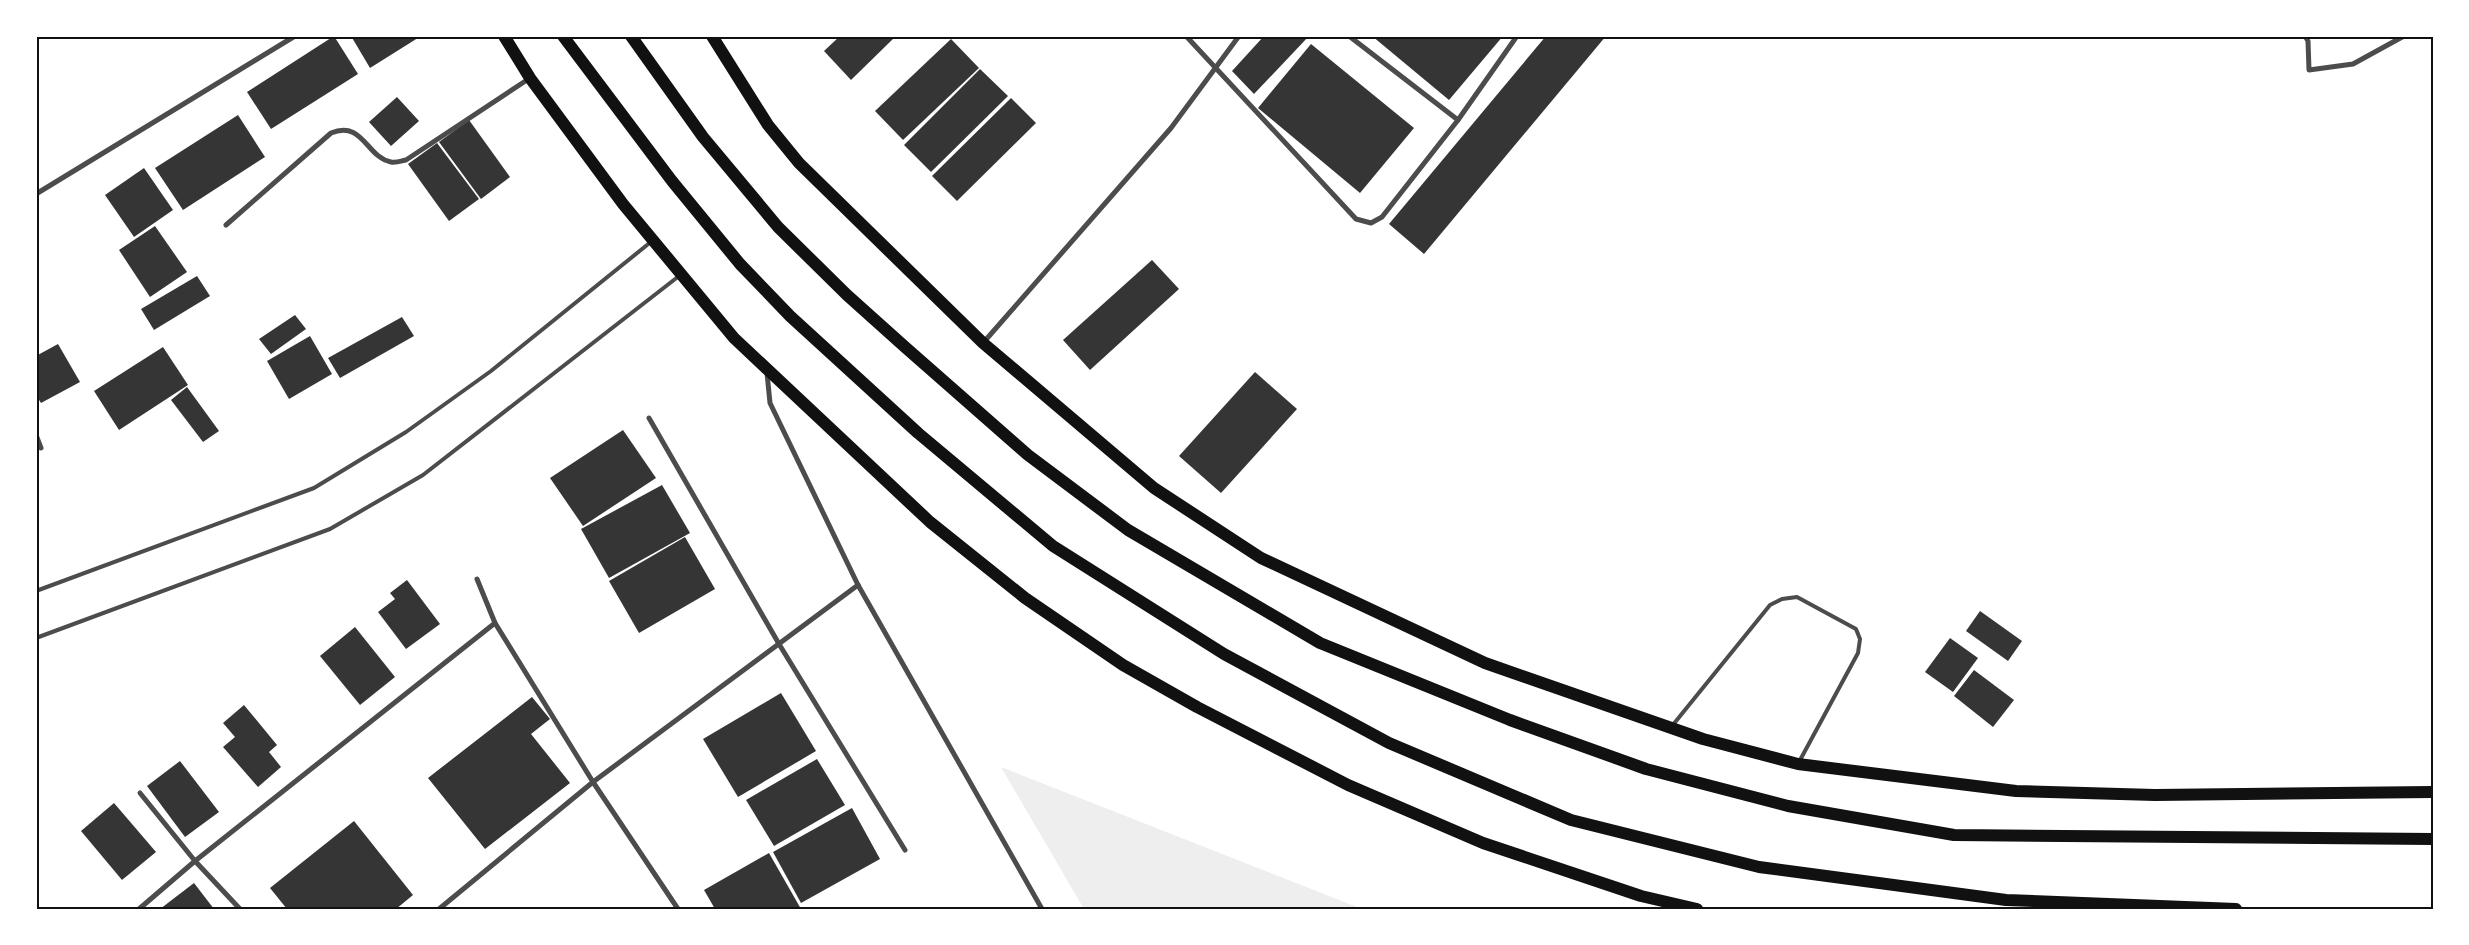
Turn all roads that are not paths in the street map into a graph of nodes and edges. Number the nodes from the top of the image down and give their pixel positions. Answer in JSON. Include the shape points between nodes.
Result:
{"nodes":[{"id":1,"x":295,"y":36,"type":"edge"},
{"id":2,"x":504,"y":36,"type":"edge"},
{"id":3,"x":563,"y":36,"type":"edge"},
{"id":4,"x":631,"y":36,"type":"edge"},
{"id":5,"x":712,"y":36,"type":"edge"},
{"id":6,"x":1186,"y":36,"type":"edge"},
{"id":7,"x":1239,"y":36,"type":"edge"},
{"id":8,"x":1349,"y":36,"type":"edge"},
{"id":9,"x":1517,"y":36,"type":"edge"},
{"id":10,"x":2305,"y":36,"type":"edge"},
{"id":11,"x":2404,"y":36,"type":"edge"},
{"id":12,"x":1215,"y":68,"type":"junction"},
{"id":13,"x":530,"y":78,"type":"junction"},
{"id":14,"x":1458,"y":120,"type":"junction"},
{"id":15,"x":36,"y":194,"type":"edge"},
{"id":16,"x":226,"y":225,"type":"dead end"},
{"id":17,"x":652,"y":240,"type":"junction"},
{"id":18,"x":681,"y":275,"type":"junction"},
{"id":19,"x":983,"y":343,"type":"junction"},
{"id":20,"x":767,"y":370,"type":"junction"},
{"id":21,"x":649,"y":418,"type":"dead end"},
{"id":22,"x":36,"y":435,"type":"edge"},
{"id":23,"x":41,"y":448,"type":"dead end"},
{"id":24,"x":477,"y":579,"type":"dead end"},
{"id":25,"x":858,"y":585,"type":"junction"},
{"id":26,"x":36,"y":591,"type":"edge"},
{"id":27,"x":495,"y":623,"type":"junction"},
{"id":28,"x":36,"y":638,"type":"edge"},
{"id":29,"x":779,"y":644,"type":"junction"},
{"id":30,"x":1671,"y":728,"type":"junction"},
{"id":31,"x":1798,"y":764,"type":"junction"},
{"id":32,"x":593,"y":782,"type":"junction"},
{"id":33,"x":2433,"y":792,"type":"edge"},
{"id":34,"x":140,"y":793,"type":"dead end"},
{"id":35,"x":2433,"y":839,"type":"edge"},
{"id":36,"x":905,"y":850,"type":"dead end"},
{"id":37,"x":195,"y":861,"type":"junction"},
{"id":38,"x":139,"y":909,"type":"edge"},
{"id":39,"x":240,"y":909,"type":"edge"},
{"id":40,"x":439,"y":909,"type":"edge"},
{"id":41,"x":678,"y":909,"type":"edge"},
{"id":42,"x":1042,"y":909,"type":"edge"},
{"id":43,"x":1696,"y":909,"type":"edge"},
{"id":44,"x":2236,"y":909,"type":"edge"}],
"edges":[{"from":1,"to":15,"type":"street"},
{"from":2,"to":13,"type":"main road"},
{"from":3,"to":44,"type":"main road","via":[[672,181],[740,264],[790,316],[918,433],[1053,546],[1224,654],[1389,743],[1571,820],[1759,868],[2006,900]]},
{"from":4,"to":35,"type":"main road","via":[[703,137],[778,227],[905,347],[1028,454],[1128,530],[1320,643],[1510,720],[1646,768],[1808,810],[1954,835]]},
{"from":5,"to":19,"type":"main road","via":[[768,126],[799,163]]},
{"from":6,"to":12,"type":"street"},
{"from":7,"to":12,"type":"street"},
{"from":8,"to":14,"type":"street"},
{"from":9,"to":14,"type":"street"},
{"from":10,"to":11,"type":"street","via":[[2309,70],[2353,64]]},
{"from":12,"to":14,"type":"street","via":[[1356,219],[1371,223],[1382,217]]},
{"from":12,"to":19,"type":"street","via":[[1171,128]]},
{"from":13,"to":16,"type":"street","via":[[406,160],[393,163],[383,159],[356,133],[342,129],[331,133]]},
{"from":13,"to":17,"type":"main road"},
{"from":17,"to":18,"type":"main road"},
{"from":17,"to":26,"type":"lane","via":[[491,371],[406,432],[314,488]]},
{"from":18,"to":20,"type":"main road","via":[[734,338]]},
{"from":18,"to":28,"type":"lane","via":[[423,475],[330,528]]},
{"from":19,"to":30,"type":"main road","via":[[1154,488],[1261,558],[1485,663]]},
{"from":20,"to":25,"type":"street","via":[[770,403]]},
{"from":20,"to":43,"type":"main road","via":[[930,522],[1025,598],[1123,665],[1348,785],[1484,843],[1641,896]]},
{"from":21,"to":29,"type":"street"},
{"from":22,"to":23,"type":"street"},
{"from":24,"to":27,"type":"street"},
{"from":25,"to":29,"type":"street"},
{"from":25,"to":42,"type":"street"},
{"from":27,"to":32,"type":"street"},
{"from":27,"to":37,"type":"street"},
{"from":29,"to":32,"type":"street"},
{"from":29,"to":36,"type":"street"},
{"from":30,"to":31,"type":"main road"},
{"from":30,"to":31,"type":"lane","via":[[1770,605],[1796,597],[1856,629],[1860,639],[1858,653]]},
{"from":31,"to":33,"type":"main road","via":[[2016,790],[2154,796]]},
{"from":32,"to":40,"type":"street"},
{"from":32,"to":41,"type":"street"},
{"from":34,"to":37,"type":"street"},
{"from":37,"to":38,"type":"street"},
{"from":37,"to":39,"type":"street"}]}
